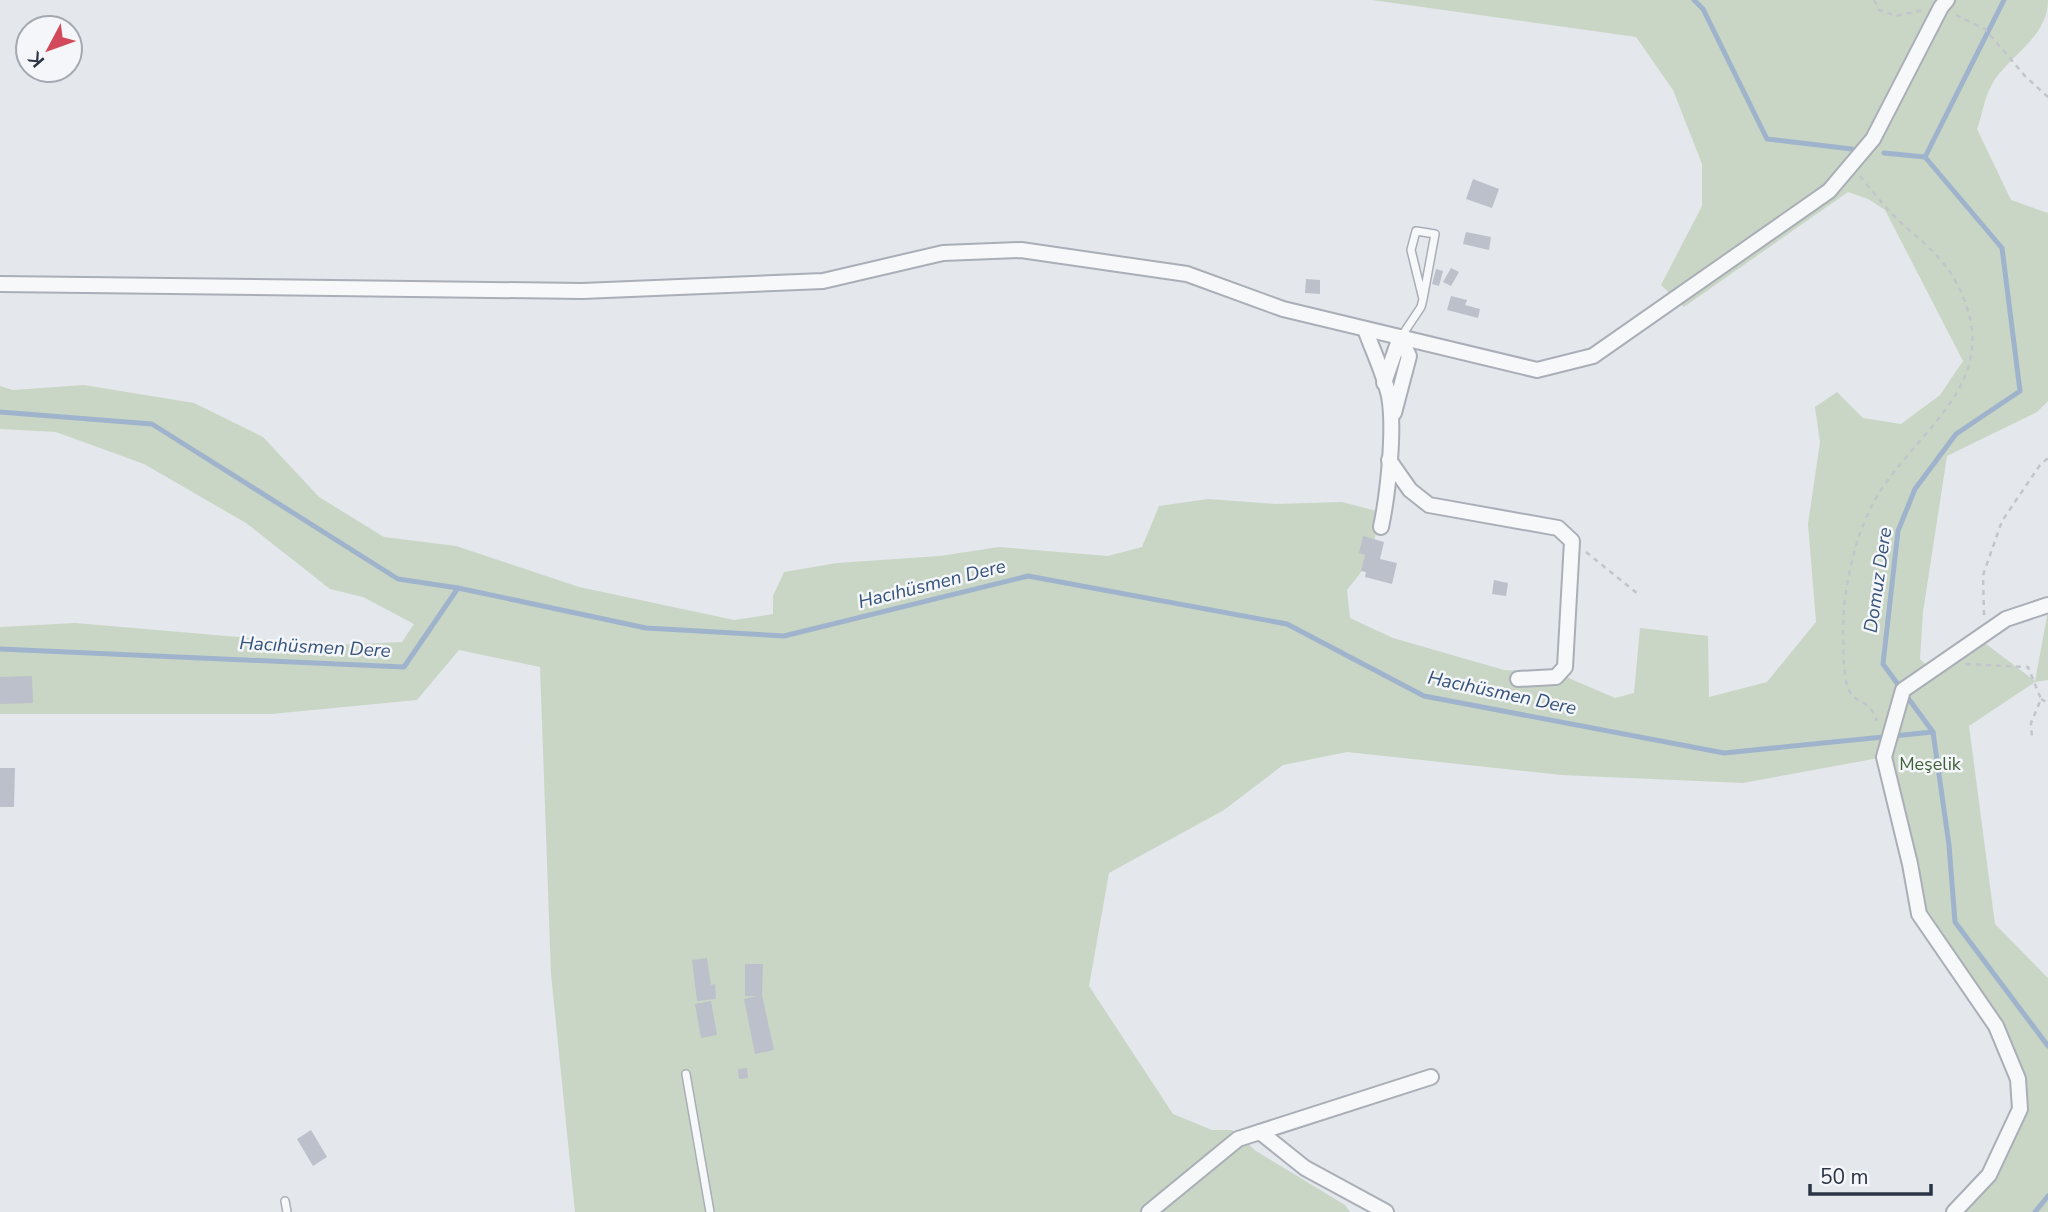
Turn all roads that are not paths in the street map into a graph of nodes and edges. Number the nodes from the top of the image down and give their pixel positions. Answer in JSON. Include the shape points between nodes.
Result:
{"nodes":[{"id":1,"x":1945,"y":3,"type":"edge"},
{"id":2,"x":0,"y":285,"type":"edge"},
{"id":3,"x":1423,"y":299,"type":"junction"},
{"id":4,"x":1365,"y":329,"type":"junction"},
{"id":5,"x":1400,"y":337,"type":"junction"},
{"id":6,"x":1384,"y":383,"type":"junction"},
{"id":7,"x":1390,"y":430,"type":"junction"},
{"id":8,"x":1389,"y":460,"type":"junction"},
{"id":9,"x":1381,"y":527,"type":"dead end"},
{"id":10,"x":2048,"y":605,"type":"edge"},
{"id":11,"x":1518,"y":679,"type":"dead end"},
{"id":12,"x":686,"y":1073,"type":"dead end"},
{"id":13,"x":1431,"y":1077,"type":"dead end"},
{"id":14,"x":1260,"y":1132,"type":"junction"},
{"id":15,"x":285,"y":1201,"type":"dead end"},
{"id":16,"x":287,"y":1212,"type":"edge"},
{"id":17,"x":710,"y":1212,"type":"edge"},
{"id":18,"x":1149,"y":1212,"type":"edge"},
{"id":19,"x":1386,"y":1212,"type":"edge"},
{"id":20,"x":1954,"y":1212,"type":"edge"}],
"edges":[{"from":1,"to":5,"type":"street","via":[[1873,139],[1829,191],[1593,356],[1537,370]]},
{"from":2,"to":4,"type":"street","via":[[582,291],[823,281],[943,253],[1021,250],[1187,274],[1283,309]]},
{"from":3,"to":3,"type":"lane","via":[[1435,234],[1416,231],[1411,250]]},
{"from":3,"to":5,"type":"lane"},
{"from":4,"to":5,"type":"street"},
{"from":4,"to":6,"type":"street"},
{"from":5,"to":6,"type":"street"},
{"from":5,"to":7,"type":"street","via":[[1409,356]]},
{"from":6,"to":7,"type":"street"},
{"from":7,"to":8,"type":"street"},
{"from":8,"to":9,"type":"street"},
{"from":8,"to":11,"type":"street","via":[[1410,491],[1429,505],[1558,528],[1572,541],[1565,667],[1556,677]]},
{"from":10,"to":20,"type":"street","via":[[2006,619],[1903,690],[1884,757],[1919,914],[1996,1026],[2018,1079],[2020,1109],[1989,1175]]},
{"from":12,"to":17,"type":"lane"},
{"from":13,"to":14,"type":"street"},
{"from":14,"to":18,"type":"street","via":[[1238,1139]]},
{"from":14,"to":19,"type":"street","via":[[1305,1168]]},
{"from":15,"to":16,"type":"lane"}]}
